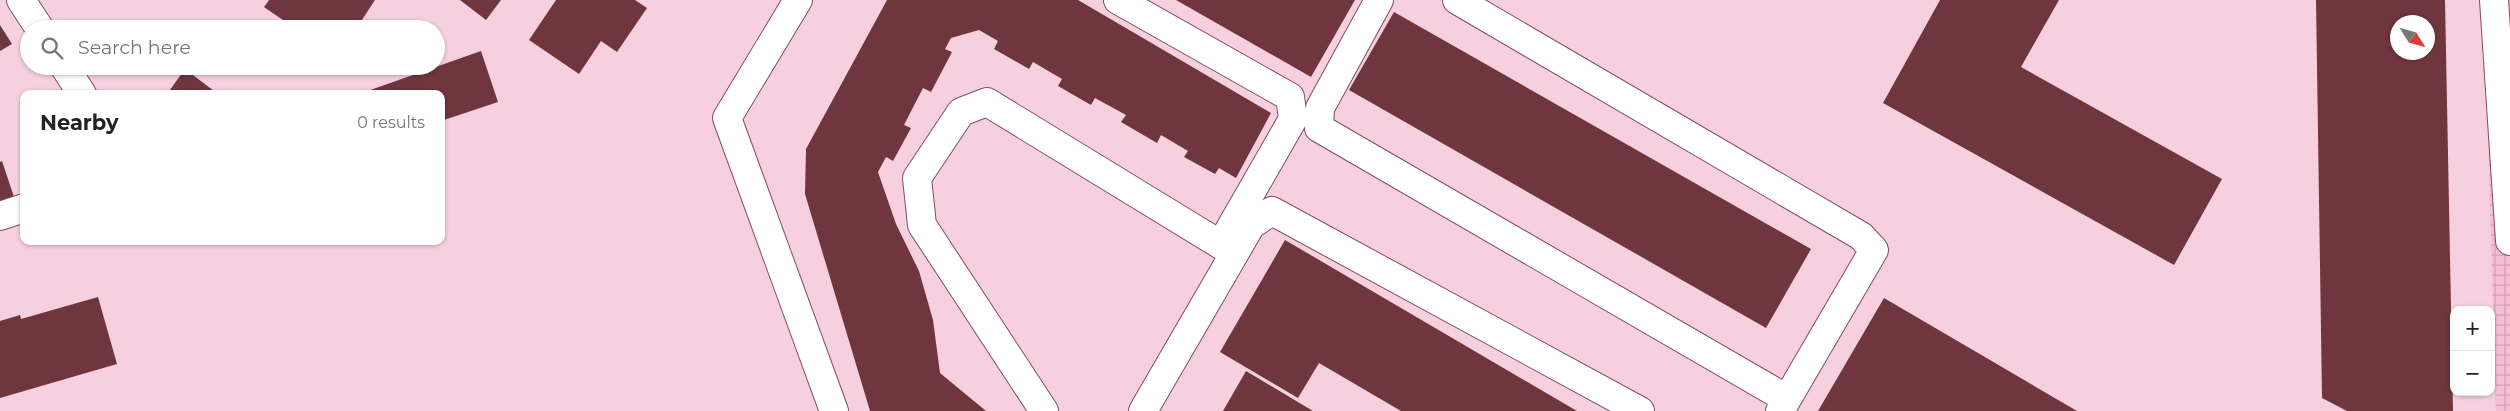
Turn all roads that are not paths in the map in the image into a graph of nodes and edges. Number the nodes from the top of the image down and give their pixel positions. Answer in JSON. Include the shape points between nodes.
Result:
{"nodes":[{"id":1,"x":21,"y":0,"type":"edge"},
{"id":2,"x":798,"y":0,"type":"edge"},
{"id":3,"x":1118,"y":0,"type":"edge"},
{"id":4,"x":1379,"y":0,"type":"edge"},
{"id":5,"x":1457,"y":0,"type":"edge"},
{"id":6,"x":2494,"y":0,"type":"edge"},
{"id":7,"x":34,"y":20,"type":"edge"},
{"id":8,"x":70,"y":75,"type":"edge"},
{"id":9,"x":79,"y":90,"type":"edge"},
{"id":10,"x":20,"y":209,"type":"edge"},
{"id":11,"x":0,"y":216,"type":"edge"},
{"id":12,"x":2510,"y":241,"type":"edge"},
{"id":13,"x":1221,"y":245,"type":"junction"},
{"id":14,"x":1784,"y":405,"type":"edge"},
{"id":15,"x":834,"y":411,"type":"edge"},
{"id":16,"x":1044,"y":411,"type":"edge"},
{"id":17,"x":1125,"y":411,"type":"edge"},
{"id":18,"x":1143,"y":411,"type":"edge"},
{"id":19,"x":1640,"y":411,"type":"edge"}],
"edges":[{"from":1,"to":7,"type":"street"},
{"from":2,"to":15,"type":"street","via":[[727,118]]},
{"from":3,"to":13,"type":"street","via":[[1290,97],[1293,118]]},
{"from":4,"to":14,"type":"street","via":[[1320,108],[1319,128]]},
{"from":5,"to":14,"type":"street","via":[[1861,236],[1874,250]]},
{"from":6,"to":12,"type":"street"},
{"from":8,"to":9,"type":"street"},
{"from":10,"to":11,"type":"street"},
{"from":13,"to":16,"type":"street","via":[[987,102],[961,112],[917,178],[922,225]]},
{"from":13,"to":17,"type":"street"},
{"from":18,"to":19,"type":"street","via":[[1251,226],[1272,210]]}]}
